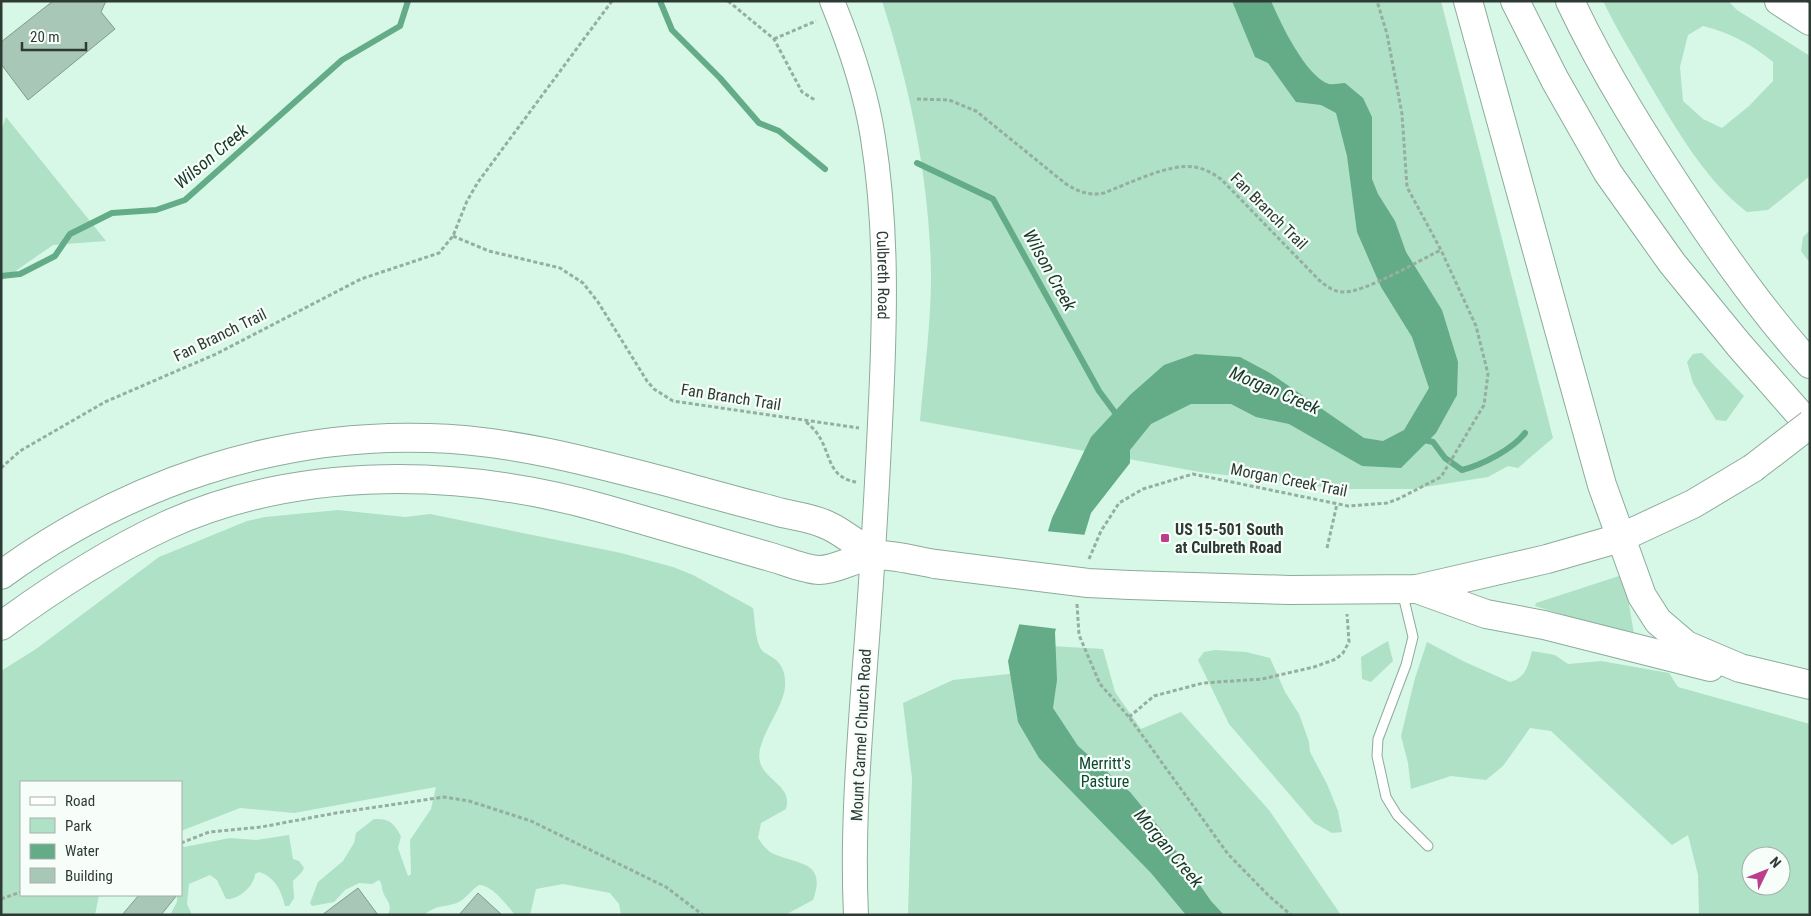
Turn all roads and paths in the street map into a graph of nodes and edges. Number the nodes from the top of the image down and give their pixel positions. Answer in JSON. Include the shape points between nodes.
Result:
{"nodes":[{"id":1,"x":612,"y":1,"type":"edge"},
{"id":2,"x":728,"y":1,"type":"edge"},
{"id":3,"x":832,"y":1,"type":"edge"},
{"id":4,"x":1377,"y":1,"type":"edge"},
{"id":5,"x":1468,"y":1,"type":"edge"},
{"id":6,"x":1515,"y":1,"type":"edge"},
{"id":7,"x":1570,"y":1,"type":"edge"},
{"id":8,"x":1779,"y":1,"type":"edge"},
{"id":9,"x":1810,"y":21,"type":"edge"},
{"id":10,"x":816,"y":22,"type":"dead end"},
{"id":11,"x":774,"y":39,"type":"junction"},
{"id":12,"x":917,"y":99,"type":"dead end"},
{"id":13,"x":815,"y":100,"type":"dead end"},
{"id":14,"x":453,"y":236,"type":"junction"},
{"id":15,"x":1441,"y":250,"type":"junction"},
{"id":16,"x":1810,"y":364,"type":"edge"},
{"id":17,"x":806,"y":421,"type":"junction"},
{"id":18,"x":1810,"y":425,"type":"edge"},
{"id":19,"x":880,"y":430,"type":"junction"},
{"id":20,"x":1,"y":468,"type":"edge"},
{"id":21,"x":844,"y":480,"type":"dead end"},
{"id":22,"x":1337,"y":504,"type":"junction"},
{"id":23,"x":1620,"y":538,"type":"junction"},
{"id":24,"x":1328,"y":548,"type":"dead end"},
{"id":25,"x":873,"y":555,"type":"junction"},
{"id":26,"x":1086,"y":567,"type":"dead end"},
{"id":27,"x":1,"y":575,"type":"edge"},
{"id":28,"x":1346,"y":590,"type":"junction"},
{"id":29,"x":1410,"y":590,"type":"junction"},
{"id":30,"x":1079,"y":595,"type":"dead end"},
{"id":31,"x":1,"y":626,"type":"edge"},
{"id":32,"x":1740,"y":668,"type":"junction"},
{"id":33,"x":1810,"y":685,"type":"edge"},
{"id":34,"x":1129,"y":717,"type":"junction"},
{"id":35,"x":182,"y":843,"type":"edge"},
{"id":36,"x":1428,"y":846,"type":"dead end"},
{"id":37,"x":20,"y":892,"type":"edge"},
{"id":38,"x":1,"y":899,"type":"edge"},
{"id":39,"x":703,"y":915,"type":"edge"},
{"id":40,"x":856,"y":915,"type":"edge"},
{"id":41,"x":1290,"y":915,"type":"edge"}],
"edges":[{"from":1,"to":14,"type":"path","name":"Fan Branch Trail","via":[[478,182]]},
{"from":2,"to":11,"type":"path"},
{"from":3,"to":19,"type":"street","name":"Culbreth Road","via":[[869,116],[879,178],[883,342]]},
{"from":4,"to":15,"type":"path","name":"Morgan Creek Trail","via":[[1387,34],[1402,114],[1407,187]]},
{"from":5,"to":23,"type":"highway","via":[[1602,485]]},
{"from":6,"to":18,"type":"highway","via":[[1554,80],[1608,172],[1672,263]]},
{"from":7,"to":16,"type":"highway","via":[[1647,141],[1728,262]]},
{"from":8,"to":9,"type":"highway"},
{"from":10,"to":11,"type":"path"},
{"from":11,"to":13,"type":"path","via":[[802,92]]},
{"from":12,"to":15,"type":"path","name":"Fan Branch Trail","via":[[949,100],[976,110],[1066,184],[1082,193],[1104,193],[1174,168],[1204,170],[1222,180],[1329,288],[1344,292],[1363,287]]},
{"from":14,"to":17,"type":"path","name":"Fan Branch Trail","via":[[489,251],[560,268],[583,283],[647,381],[673,401]]},
{"from":14,"to":20,"type":"path","name":"Fan Branch Trail","via":[[440,253],[361,279],[216,354],[105,402],[20,451]]},
{"from":15,"to":22,"type":"path","name":"Morgan Creek Trail","via":[[1470,308],[1486,362],[1488,390],[1484,405],[1441,477],[1387,503]]},
{"from":17,"to":19,"type":"path","name":"Fan Branch Trail"},
{"from":17,"to":21,"type":"path","via":[[822,439],[834,470]]},
{"from":18,"to":23,"type":"highway","bridge":true,"via":[[1753,468],[1693,504]]},
{"from":19,"to":25,"type":"street","name":"Culbreth Road"},
{"from":22,"to":24,"type":"path"},
{"from":22,"to":26,"type":"path","name":"Morgan Creek Trail","via":[[1193,474],[1174,478],[1143,489],[1119,503],[1101,532]]},
{"from":23,"to":29,"type":"highway","via":[[1547,559]]},
{"from":23,"to":32,"type":"highway","via":[[1642,596],[1658,621],[1686,644]]},
{"from":25,"to":27,"type":"highway","via":[[826,524],[607,466],[508,447],[431,438],[369,438],[300,446],[237,459],[176,479],[119,503]]},
{"from":25,"to":28,"type":"highway","bridge":true,"via":[[1052,580],[1221,589]]},
{"from":25,"to":31,"type":"highway","via":[[818,570],[550,496],[503,487],[423,479],[355,481],[293,488],[231,502],[167,525],[106,556]]},
{"from":25,"to":40,"type":"street","name":"Mount Carmel Church Road","via":[[856,810]]},
{"from":28,"to":29,"type":"highway"},
{"from":28,"to":34,"type":"path","via":[[1349,642],[1336,658],[1314,667],[1262,679],[1203,682],[1154,696]]},
{"from":29,"to":32,"type":"highway","via":[[1486,614],[1544,625],[1710,667]]},
{"from":29,"to":36,"type":"lane","via":[[1413,637],[1378,739],[1377,756],[1386,796],[1398,815]]},
{"from":30,"to":34,"type":"path","via":[[1078,623],[1086,654],[1100,684]]},
{"from":32,"to":33,"type":"highway"},
{"from":34,"to":41,"type":"path","via":[[1228,854]]},
{"from":35,"to":39,"type":"path","via":[[209,832],[260,827],[444,797],[469,801],[532,821],[666,887]]},
{"from":37,"to":38,"type":"path"}]}
